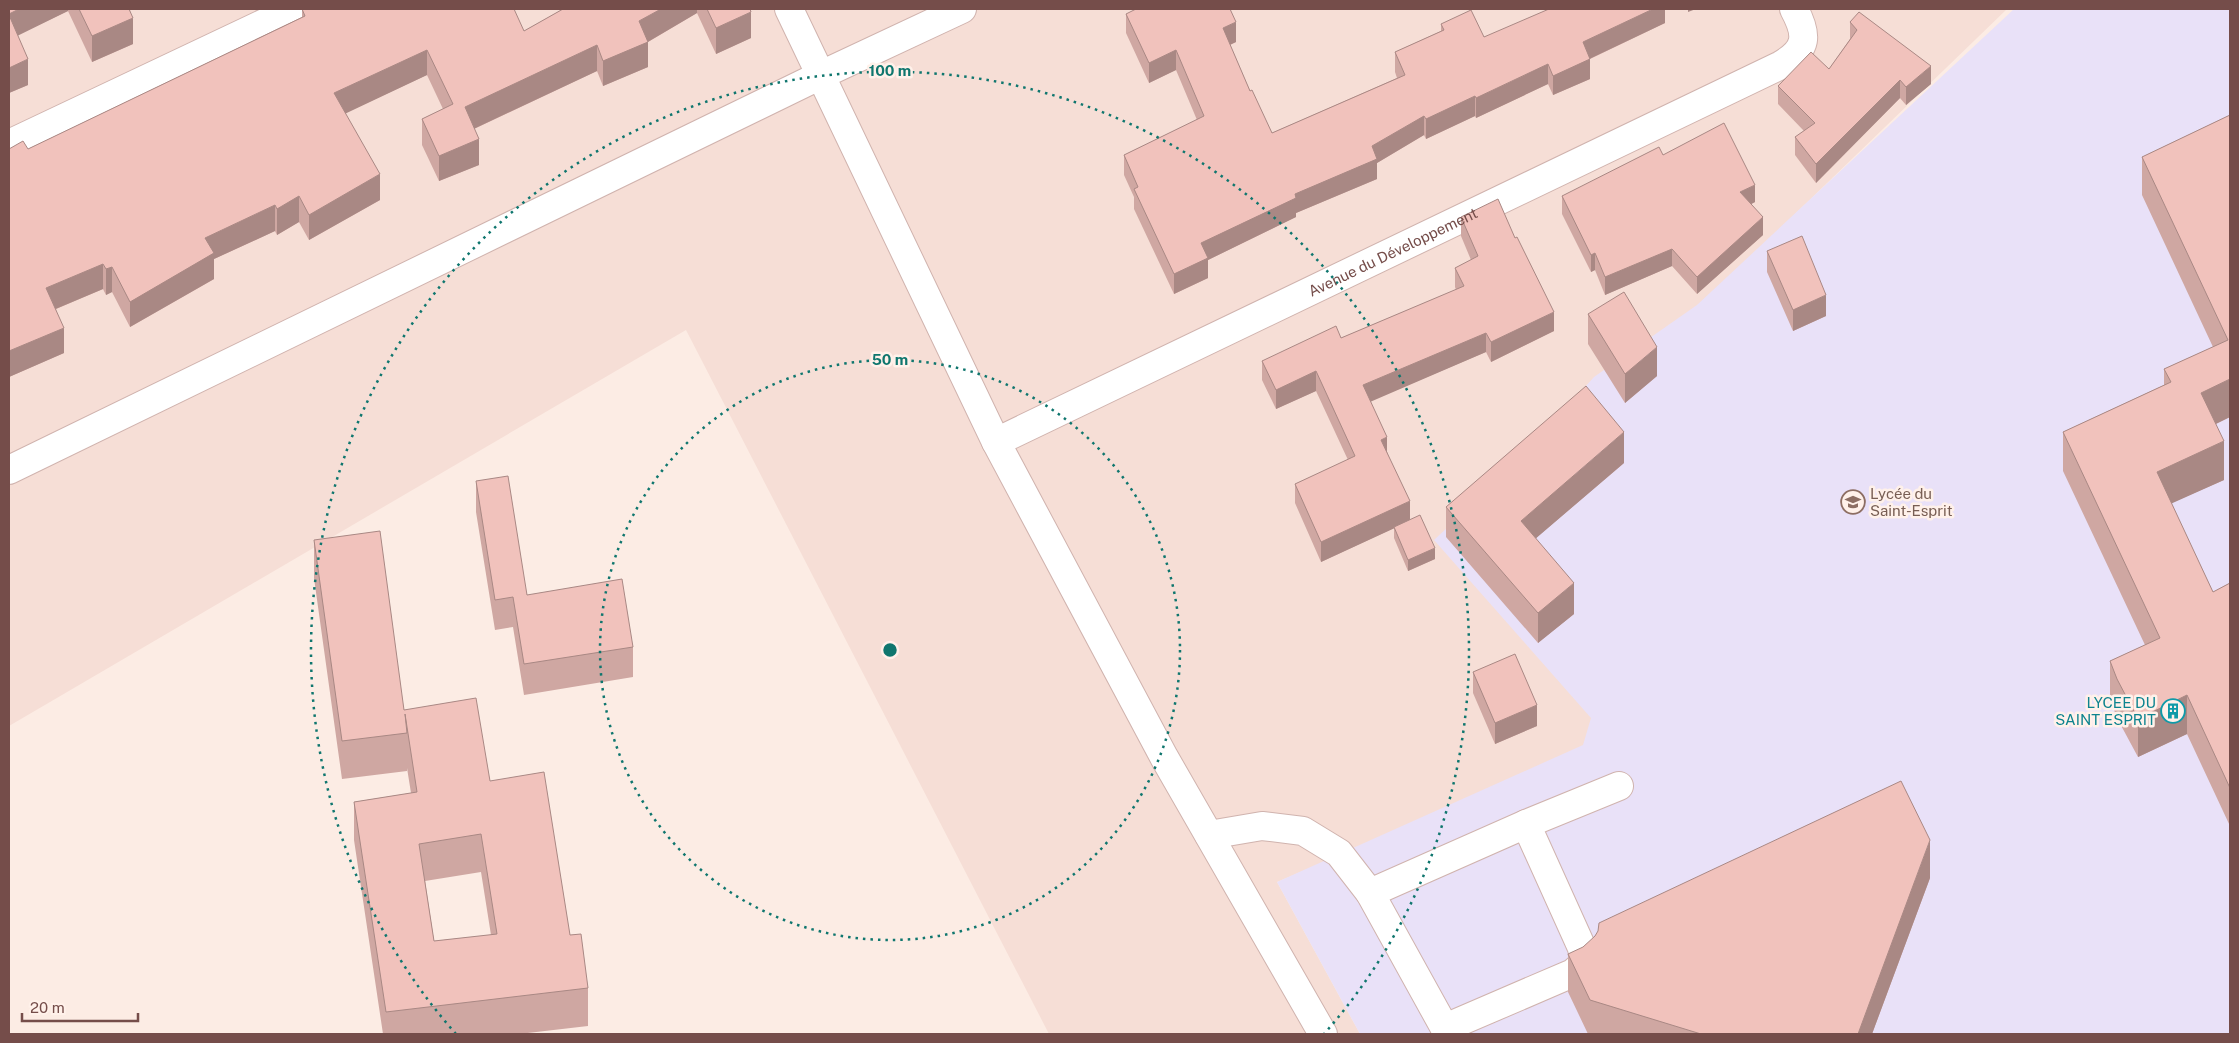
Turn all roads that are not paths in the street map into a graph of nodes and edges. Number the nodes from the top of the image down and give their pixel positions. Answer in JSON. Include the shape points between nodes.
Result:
{"nodes":[{"id":1,"x":294,"y":9,"type":"edge"},
{"id":2,"x":789,"y":9,"type":"edge"},
{"id":3,"x":962,"y":9,"type":"edge"},
{"id":4,"x":1794,"y":9,"type":"edge"},
{"id":5,"x":821,"y":75,"type":"junction"},
{"id":6,"x":9,"y":144,"type":"edge"},
{"id":7,"x":996,"y":442,"type":"junction"},
{"id":8,"x":9,"y":470,"type":"edge"},
{"id":9,"x":1619,"y":786,"type":"dead end"},
{"id":10,"x":1526,"y":824,"type":"junction"},
{"id":11,"x":1209,"y":835,"type":"junction"},
{"id":12,"x":1370,"y":894,"type":"junction"},
{"id":13,"x":1446,"y":1031,"type":"edge"},
{"id":14,"x":1323,"y":1034,"type":"edge"}],
"edges":[{"from":1,"to":6,"type":"street"},
{"from":2,"to":5,"type":"street"},
{"from":3,"to":5,"type":"street"},
{"from":4,"to":7,"type":"street","name":"Avenue du Développement","via":[[1801,21],[1804,40],[1796,56],[1781,65]]},
{"from":5,"to":7,"type":"street"},
{"from":5,"to":8,"type":"street"},
{"from":7,"to":11,"type":"street"},
{"from":9,"to":10,"type":"street"},
{"from":10,"to":12,"type":"street"},
{"from":10,"to":13,"type":"street","via":[[1582,948],[1584,963],[1573,973]]},
{"from":11,"to":12,"type":"street","via":[[1262,826],[1303,831],[1340,853]]},
{"from":11,"to":14,"type":"street"},
{"from":12,"to":13,"type":"street"}]}
